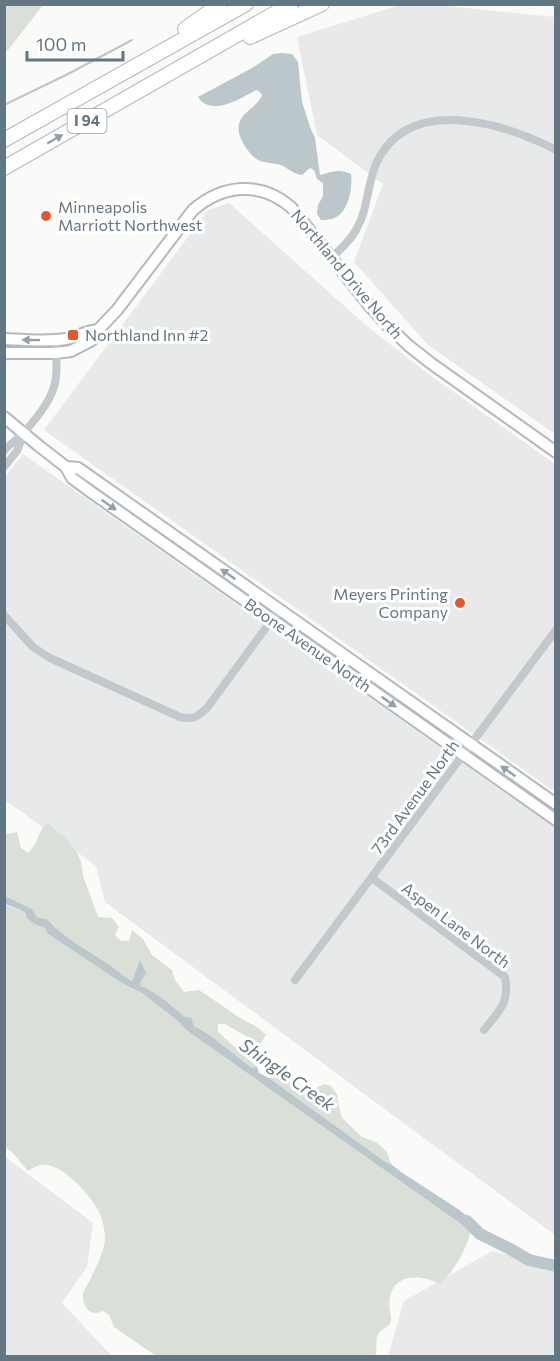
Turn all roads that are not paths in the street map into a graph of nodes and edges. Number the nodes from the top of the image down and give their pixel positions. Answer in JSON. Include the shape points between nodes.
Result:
{"nodes":[{"id":1,"x":220,"y":4,"type":"edge"},
{"id":2,"x":246,"y":4,"type":"edge"},
{"id":3,"x":291,"y":4,"type":"edge"},
{"id":4,"x":322,"y":4,"type":"edge"},
{"id":5,"x":123,"y":74,"type":"junction"},
{"id":6,"x":169,"y":74,"type":"junction"},
{"id":7,"x":4,"y":140,"type":"edge"},
{"id":8,"x":555,"y":150,"type":"edge"},
{"id":9,"x":4,"y":168,"type":"edge"},
{"id":10,"x":332,"y":257,"type":"junction"},
{"id":11,"x":98,"y":330,"type":"junction"},
{"id":12,"x":4,"y":339,"type":"edge"},
{"id":13,"x":56,"y":340,"type":"junction"},
{"id":14,"x":4,"y":353,"type":"edge"},
{"id":15,"x":56,"y":353,"type":"junction"},
{"id":16,"x":4,"y":417,"type":"edge"},
{"id":17,"x":24,"y":434,"type":"junction"},
{"id":18,"x":4,"y":451,"type":"edge"},
{"id":19,"x":555,"y":452,"type":"edge"},
{"id":20,"x":4,"y":467,"type":"edge"},
{"id":21,"x":66,"y":467,"type":"junction"},
{"id":22,"x":279,"y":609,"type":"junction"},
{"id":23,"x":4,"y":615,"type":"edge"},
{"id":24,"x":272,"y":619,"type":"junction"},
{"id":25,"x":555,"y":630,"type":"edge"},
{"id":26,"x":471,"y":745,"type":"junction"},
{"id":27,"x":463,"y":754,"type":"junction"},
{"id":28,"x":555,"y":804,"type":"edge"},
{"id":29,"x":555,"y":819,"type":"edge"},
{"id":30,"x":372,"y":878,"type":"junction"},
{"id":31,"x":295,"y":980,"type":"dead end"},
{"id":32,"x":484,"y":1030,"type":"dead end"}],
"edges":[{"from":1,"to":5,"type":"highway"},
{"from":2,"to":5,"type":"highway","number":"I 94"},
{"from":3,"to":6,"type":"highway","number":"I 94"},
{"from":4,"to":6,"type":"highway"},
{"from":5,"to":7,"type":"highway","number":"I 94"},
{"from":9,"to":6,"type":"highway","number":"I 94","one_way":true},
{"from":8,"to":10,"type":"street","via":[[518,133],[467,120],[438,120],[416,126],[399,136],[381,155],[357,229]]},
{"from":10,"to":11,"type":"street","name":"Northland Drive North","via":[[298,215],[276,196],[252,189],[223,192],[193,210]]},
{"from":10,"to":19,"type":"street","name":"Northland Drive North","via":[[368,304],[409,346]]},
{"from":11,"to":13,"type":"street"},
{"from":11,"to":15,"type":"street","name":"Northland Drive North","via":[[84,345]]},
{"from":13,"to":12,"type":"street","one_way":true},
{"from":13,"to":15,"type":"street"},
{"from":14,"to":15,"type":"street","name":"Northland Drive North"},
{"from":15,"to":17,"type":"street","via":[[53,391]]},
{"from":16,"to":17,"type":"street","name":"Boone Avenue North"},
{"from":17,"to":18,"type":"street"},
{"from":17,"to":20,"type":"street"},
{"from":17,"to":21,"type":"street","name":"Boone Avenue North"},
{"from":22,"to":21,"type":"street","name":"Boone Avenue North","one_way":true,"via":[[78,468]]},
{"from":21,"to":24,"type":"street","name":"Boone Avenue North","one_way":true,"via":[[78,483]]},
{"from":22,"to":24,"type":"street"},
{"from":22,"to":26,"type":"street","name":"Boone Avenue North"},
{"from":23,"to":24,"type":"street","via":[[41,653],[189,719],[207,708]]},
{"from":24,"to":27,"type":"street","name":"Boone Avenue North","one_way":true},
{"from":25,"to":26,"type":"street","name":"73rd Avenue North"},
{"from":26,"to":27,"type":"street","name":"73rd Avenue North"},
{"from":28,"to":26,"type":"street","name":"Boone Avenue North","one_way":true},
{"from":27,"to":29,"type":"street","name":"Boone Avenue North"},
{"from":27,"to":30,"type":"street","name":"73rd Avenue North"},
{"from":30,"to":31,"type":"street","name":"73rd Avenue North"},
{"from":30,"to":32,"type":"street","name":"Aspen Lane North","via":[[505,977],[504,1002]]}]}
